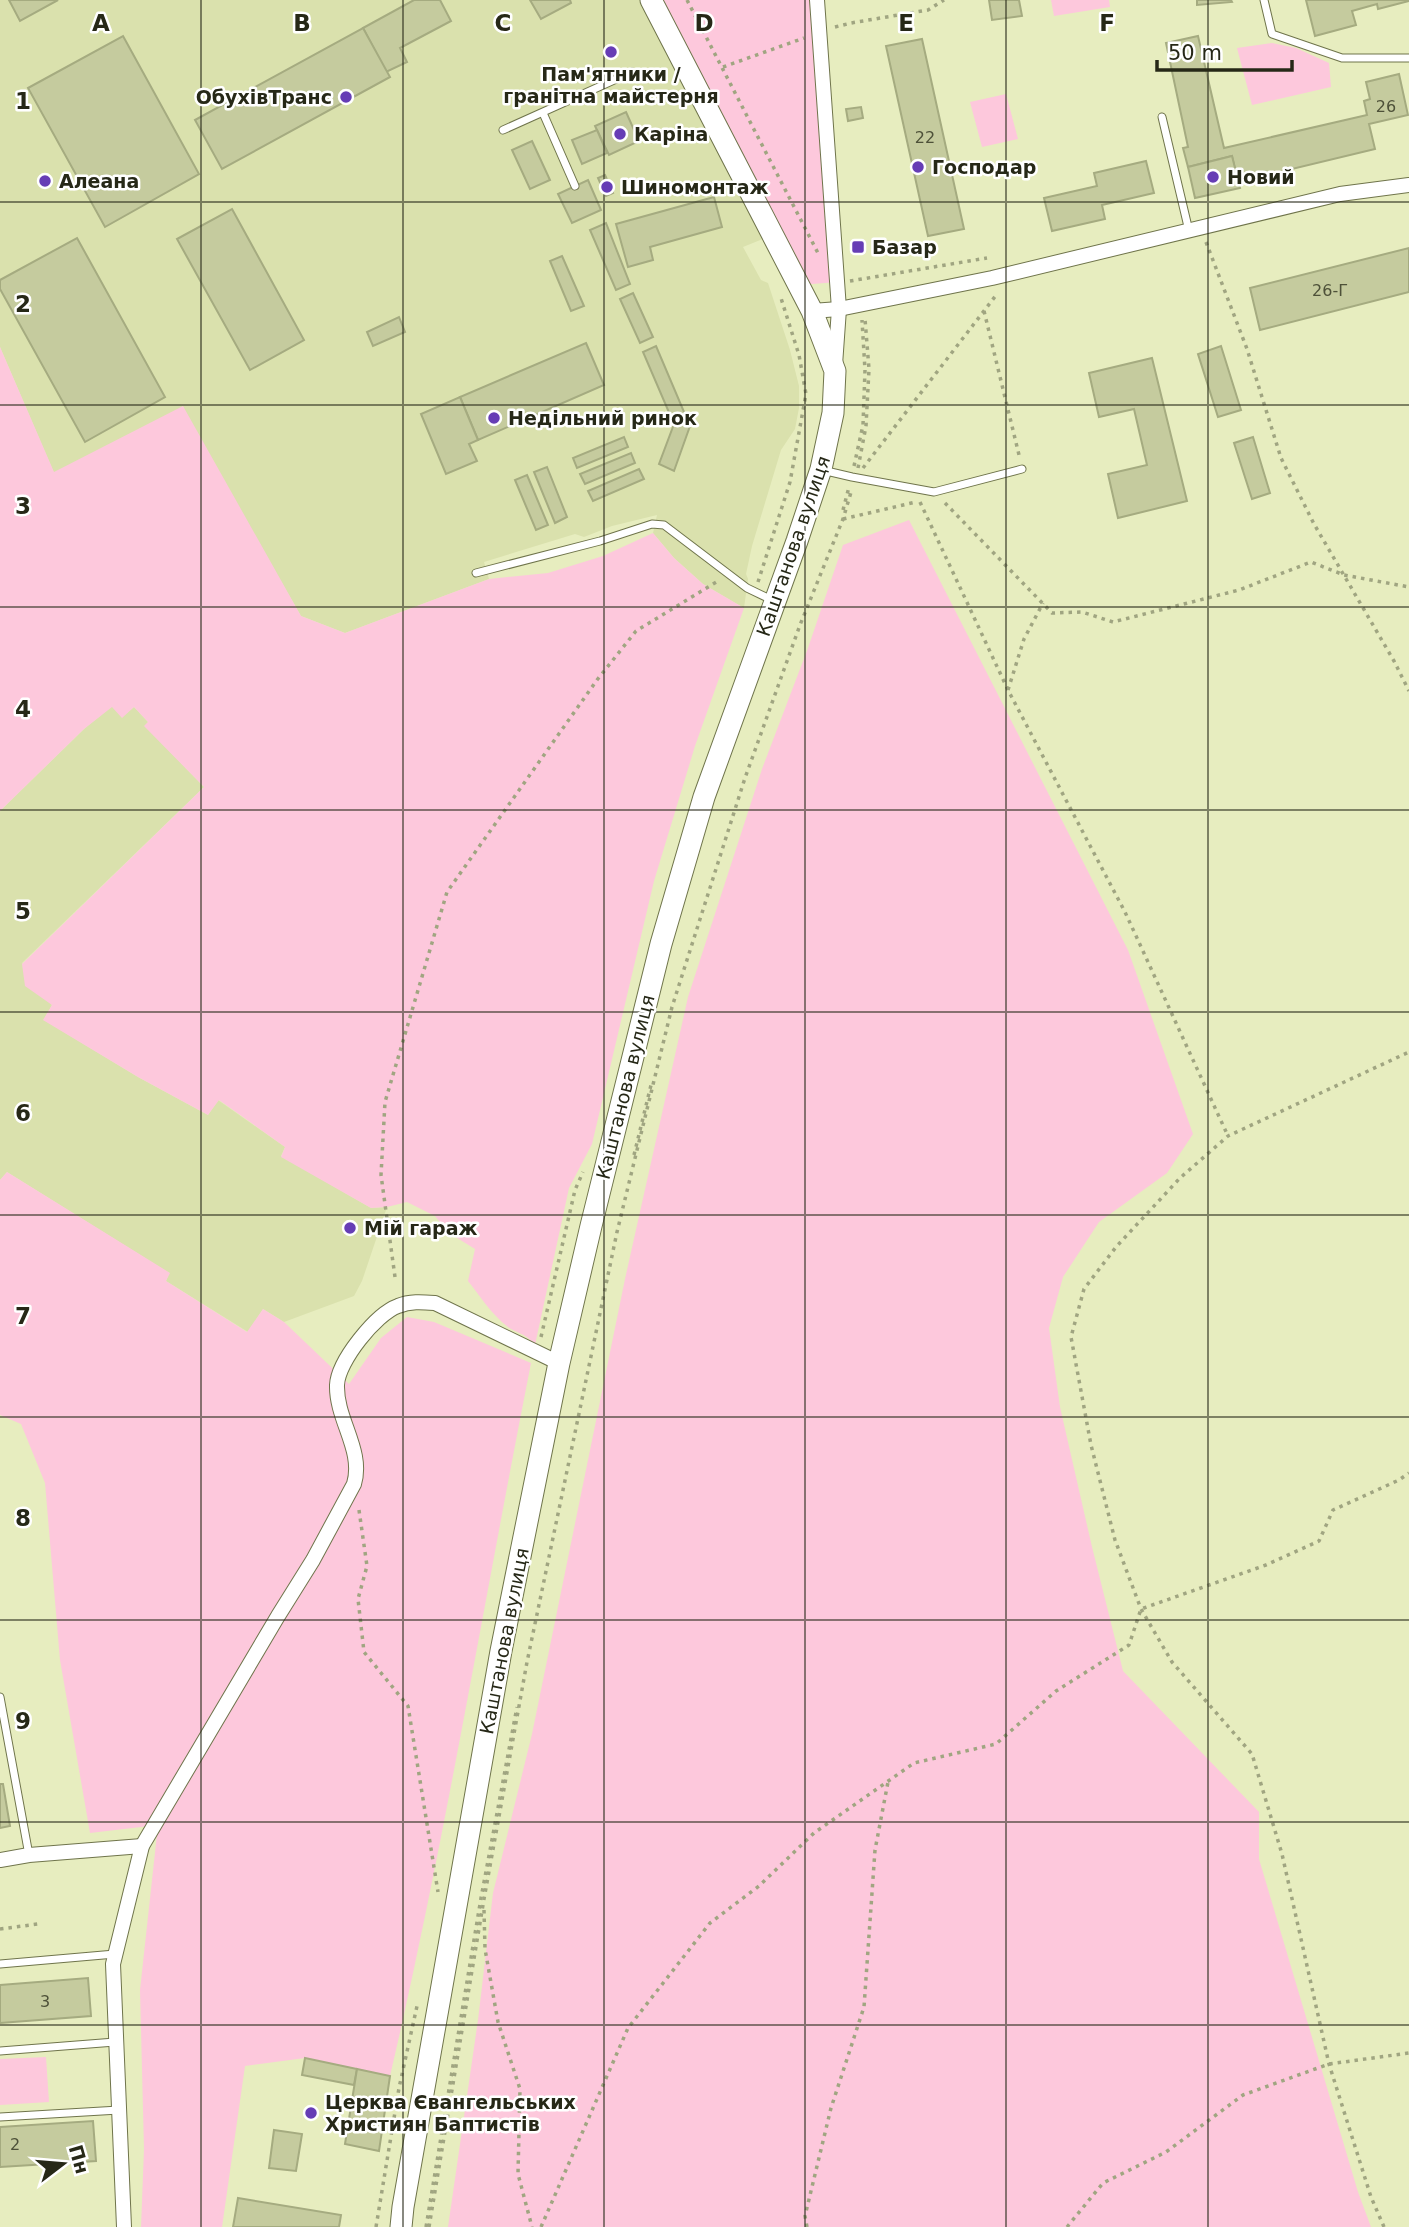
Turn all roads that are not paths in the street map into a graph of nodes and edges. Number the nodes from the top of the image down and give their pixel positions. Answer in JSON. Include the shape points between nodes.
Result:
{"nodes":[{"id":1,"x":650,"y":0,"type":"edge"},
{"id":2,"x":817,"y":0,"type":"edge"},
{"id":3,"x":1264,"y":0,"type":"edge"},
{"id":4,"x":1409,"y":58,"type":"edge"},
{"id":5,"x":632,"y":72,"type":"dead end"},
{"id":6,"x":543,"y":113,"type":"junction"},
{"id":7,"x":1162,"y":117,"type":"dead end"},
{"id":8,"x":503,"y":130,"type":"dead end"},
{"id":9,"x":1409,"y":185,"type":"edge"},
{"id":10,"x":575,"y":186,"type":"dead end"},
{"id":11,"x":1195,"y":230,"type":"junction"},
{"id":12,"x":839,"y":309,"type":"junction"},
{"id":13,"x":812,"y":311,"type":"junction"},
{"id":14,"x":835,"y":372,"type":"junction"},
{"id":15,"x":821,"y":469,"type":"junction"},
{"id":16,"x":1022,"y":469,"type":"road end"},
{"id":17,"x":476,"y":573,"type":"dead end"},
{"id":18,"x":775,"y":601,"type":"junction"},
{"id":19,"x":559,"y":1363,"type":"junction"},
{"id":20,"x":0,"y":1697,"type":"edge"},
{"id":21,"x":4,"y":1750,"type":"edge"},
{"id":22,"x":142,"y":1846,"type":"junction"},
{"id":23,"x":29,"y":1856,"type":"junction"},
{"id":24,"x":0,"y":1860,"type":"edge"},
{"id":25,"x":115,"y":1954,"type":"junction"},
{"id":26,"x":0,"y":1964,"type":"edge"},
{"id":27,"x":115,"y":2042,"type":"junction"},
{"id":28,"x":0,"y":2051,"type":"edge"},
{"id":29,"x":118,"y":2110,"type":"junction"},
{"id":30,"x":0,"y":2118,"type":"edge"},
{"id":31,"x":124,"y":2227,"type":"edge"},
{"id":32,"x":401,"y":2227,"type":"edge"}],
"edges":[{"from":1,"to":13,"type":"main road","name":"Каштанова вулиця"},
{"from":2,"to":12,"type":"street"},
{"from":3,"to":4,"type":"lane","via":[[1272,34],[1342,58]]},
{"from":5,"to":6,"type":"lane"},
{"from":6,"to":8,"type":"lane"},
{"from":6,"to":10,"type":"lane"},
{"from":7,"to":11,"type":"lane"},
{"from":9,"to":11,"type":"street","via":[[1340,194]]},
{"from":11,"to":12,"type":"street"},
{"from":12,"to":13,"type":"street"},
{"from":12,"to":14,"type":"street"},
{"from":13,"to":14,"type":"main road","name":"Каштанова вулиця"},
{"from":14,"to":15,"type":"main road","name":"Каштанова вулиця","via":[[833,413]]},
{"from":15,"to":16,"type":"lane","via":[[934,492]]},
{"from":15,"to":18,"type":"main road","name":"Каштанова вулиця"},
{"from":17,"to":18,"type":"lane","via":[[652,524],[664,525],[729,575]]},
{"from":18,"to":19,"type":"main road","name":"Каштанова вулиця","via":[[704,797],[661,944]]},
{"from":19,"to":22,"type":"street","via":[[435,1303],[396,1307],[367,1330],[344,1362],[337,1384],[356,1456],[354,1484]]},
{"from":19,"to":32,"type":"main road","name":"Каштанова вулиця","via":[[501,1651]]},
{"from":20,"to":21,"type":"lane"},
{"from":21,"to":23,"type":"lane"},
{"from":22,"to":23,"type":"street"},
{"from":22,"to":25,"type":"street"},
{"from":23,"to":24,"type":"street"},
{"from":25,"to":26,"type":"lane"},
{"from":25,"to":27,"type":"street"},
{"from":27,"to":28,"type":"lane"},
{"from":27,"to":29,"type":"street"},
{"from":29,"to":30,"type":"lane"},
{"from":29,"to":31,"type":"street"}]}
